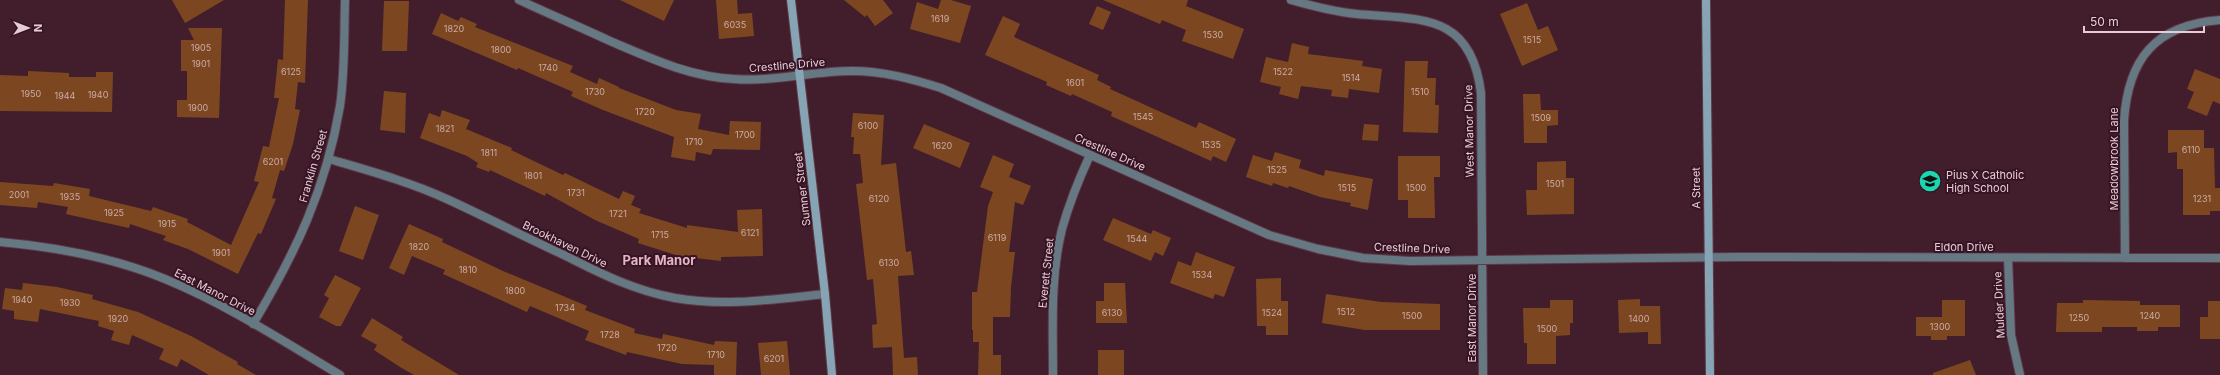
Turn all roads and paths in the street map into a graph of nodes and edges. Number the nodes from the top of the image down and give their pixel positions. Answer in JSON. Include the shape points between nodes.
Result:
{"nodes":[{"id":1,"x":345,"y":0,"type":"edge"},
{"id":2,"x":519,"y":0,"type":"edge"},
{"id":3,"x":791,"y":0,"type":"edge"},
{"id":4,"x":1291,"y":0,"type":"edge"},
{"id":5,"x":1706,"y":0,"type":"edge"},
{"id":6,"x":2220,"y":20,"type":"edge"},
{"id":7,"x":800,"y":76,"type":"junction"},
{"id":8,"x":1090,"y":155,"type":"junction"},
{"id":9,"x":329,"y":159,"type":"junction"},
{"id":10,"x":0,"y":242,"type":"edge"},
{"id":11,"x":1708,"y":258,"type":"junction"},
{"id":12,"x":2008,"y":258,"type":"junction"},
{"id":13,"x":2125,"y":258,"type":"junction"},
{"id":14,"x":2220,"y":258,"type":"edge"},
{"id":15,"x":1482,"y":260,"type":"junction"},
{"id":16,"x":826,"y":294,"type":"junction"},
{"id":17,"x":253,"y":324,"type":"junction"},
{"id":18,"x":340,"y":375,"type":"edge"},
{"id":19,"x":832,"y":375,"type":"edge"},
{"id":20,"x":1053,"y":375,"type":"edge"},
{"id":21,"x":1483,"y":375,"type":"edge"},
{"id":22,"x":1710,"y":375,"type":"edge"},
{"id":23,"x":2020,"y":375,"type":"edge"}],
"edges":[{"from":1,"to":9,"type":"street","name":"Franklin Street","via":[[340,105]]},
{"from":2,"to":7,"type":"street","name":"Crestline Drive","via":[[675,68],[734,79],[763,80]]},
{"from":3,"to":7,"type":"street","name":"Sumner Street"},
{"from":4,"to":15,"type":"street","name":"West Manor Drive","via":[[1350,13],[1431,21],[1457,37],[1467,48],[1476,66],[1481,93]]},
{"from":5,"to":11,"type":"street","name":"A Street"},
{"from":6,"to":13,"type":"street","name":"Meadowbrook Lane","via":[[2188,25],[2164,36],[2141,60],[2130,80],[2125,100],[2124,121]]},
{"from":7,"to":8,"type":"street","name":"Crestline Drive","via":[[852,71],[912,79],[941,88]]},
{"from":7,"to":16,"type":"street","name":"Sumner Street"},
{"from":8,"to":15,"type":"street","name":"Crestline Drive","via":[[1269,235],[1318,249],[1363,258]]},
{"from":8,"to":20,"type":"street","name":"Everett Street","via":[[1062,230],[1056,264],[1053,298]]},
{"from":9,"to":16,"type":"street","name":"Brookhaven Drive","via":[[398,179],[448,199],[607,277],[641,290],[675,298],[711,302],[747,302]]},
{"from":9,"to":17,"type":"street","name":"Franklin Street","via":[[316,202],[300,239],[283,274]]},
{"from":10,"to":17,"type":"street","name":"East Manor Drive","via":[[81,253],[121,263],[164,278],[206,297]]},
{"from":11,"to":12,"type":"street","name":"Eldon Drive"},
{"from":11,"to":15,"type":"street","name":"Crestline Drive"},
{"from":11,"to":22,"type":"street","name":"A Street"},
{"from":12,"to":13,"type":"street","name":"Eldon Drive"},
{"from":12,"to":23,"type":"street","name":"Mulder Drive","via":[[2011,335]]},
{"from":13,"to":14,"type":"street","name":"Eldon Drive"},
{"from":15,"to":21,"type":"street","name":"East Manor Drive"},
{"from":16,"to":19,"type":"street","name":"Sumner Street"},
{"from":17,"to":18,"type":"street","name":"East Manor Drive"}]}
